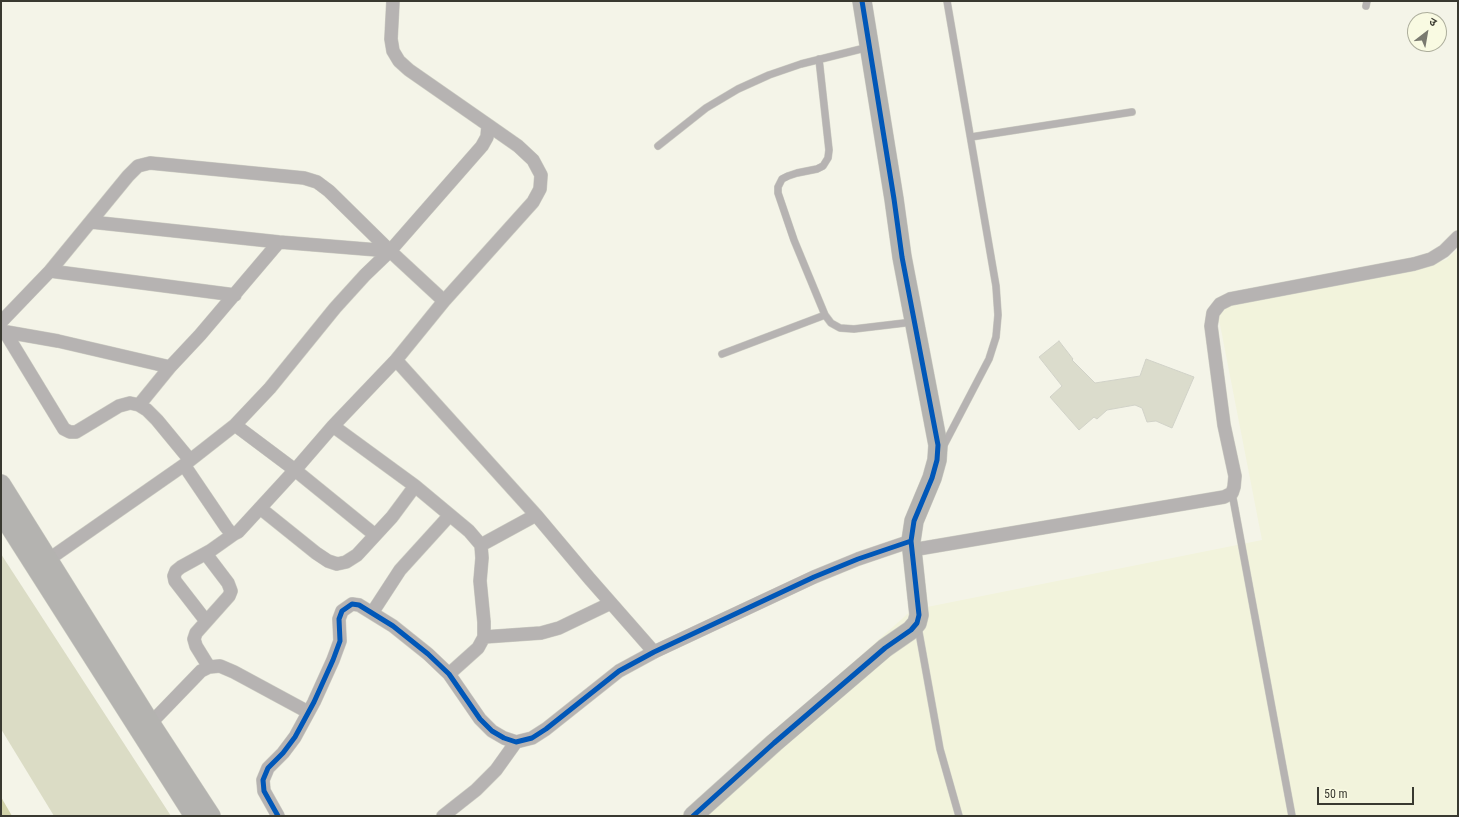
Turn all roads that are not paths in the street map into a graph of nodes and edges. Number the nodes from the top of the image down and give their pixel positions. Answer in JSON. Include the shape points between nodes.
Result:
{"nodes":[{"id":1,"x":393,"y":1,"type":"edge"},
{"id":2,"x":862,"y":1,"type":"edge"},
{"id":3,"x":947,"y":1,"type":"edge"},
{"id":4,"x":869,"y":46,"type":"junction"},
{"id":5,"x":819,"y":59,"type":"junction"},
{"id":6,"x":1132,"y":112,"type":"dead end"},
{"id":7,"x":488,"y":125,"type":"junction"},
{"id":8,"x":971,"y":137,"type":"junction"},
{"id":9,"x":658,"y":146,"type":"dead end"},
{"id":10,"x":91,"y":222,"type":"junction"},
{"id":11,"x":1458,"y":237,"type":"edge"},
{"id":12,"x":279,"y":242,"type":"junction"},
{"id":13,"x":390,"y":251,"type":"junction"},
{"id":14,"x":50,"y":271,"type":"junction"},
{"id":15,"x":235,"y":295,"type":"junction"},
{"id":16,"x":444,"y":302,"type":"junction"},
{"id":17,"x":825,"y":315,"type":"junction"},
{"id":18,"x":914,"y":322,"type":"junction"},
{"id":19,"x":2,"y":328,"type":"edge"},
{"id":20,"x":722,"y":354,"type":"dead end"},
{"id":21,"x":396,"y":360,"type":"junction"},
{"id":22,"x":170,"y":366,"type":"junction"},
{"id":23,"x":139,"y":405,"type":"junction"},
{"id":24,"x":235,"y":425,"type":"junction"},
{"id":25,"x":334,"y":426,"type":"junction"},
{"id":26,"x":937,"y":460,"type":"junction"},
{"id":27,"x":187,"y":462,"type":"junction"},
{"id":28,"x":296,"y":470,"type":"junction"},
{"id":29,"x":1,"y":484,"type":"edge"},
{"id":30,"x":415,"y":486,"type":"junction"},
{"id":31,"x":1232,"y":493,"type":"junction"},
{"id":32,"x":260,"y":508,"type":"junction"},
{"id":33,"x":1,"y":513,"type":"edge"},
{"id":34,"x":450,"y":515,"type":"junction"},
{"id":35,"x":536,"y":515,"type":"junction"},
{"id":36,"x":234,"y":534,"type":"junction"},
{"id":37,"x":375,"y":535,"type":"junction"},
{"id":38,"x":912,"y":545,"type":"junction"},
{"id":39,"x":480,"y":546,"type":"junction"},
{"id":40,"x":210,"y":551,"type":"junction"},
{"id":41,"x":42,"y":564,"type":"junction"},
{"id":42,"x":610,"y":602,"type":"junction"},
{"id":43,"x":372,"y":613,"type":"junction"},
{"id":44,"x":206,"y":621,"type":"junction"},
{"id":45,"x":917,"y":623,"type":"junction"},
{"id":46,"x":484,"y":637,"type":"junction"},
{"id":47,"x":654,"y":652,"type":"junction"},
{"id":48,"x":209,"y":666,"type":"junction"},
{"id":49,"x":449,"y":674,"type":"junction"},
{"id":50,"x":308,"y":712,"type":"junction"},
{"id":51,"x":146,"y":728,"type":"junction"},
{"id":52,"x":516,"y":742,"type":"junction"},
{"id":53,"x":194,"y":816,"type":"edge"},
{"id":54,"x":211,"y":816,"type":"edge"},
{"id":55,"x":278,"y":816,"type":"edge"},
{"id":56,"x":443,"y":816,"type":"edge"},
{"id":57,"x":694,"y":816,"type":"edge"},
{"id":58,"x":959,"y":816,"type":"edge"},
{"id":59,"x":1292,"y":816,"type":"edge"}],
"edges":[{"from":1,"to":7,"type":"street","via":[[391,39],[393,51],[399,60],[409,70]]},
{"from":2,"to":4,"type":"street"},
{"from":3,"to":8,"type":"lane"},
{"from":4,"to":5,"type":"lane"},
{"from":4,"to":18,"type":"street"},
{"from":5,"to":9,"type":"lane","via":[[769,75],[738,89],[706,108]]},
{"from":5,"to":17,"type":"lane","via":[[828,158],[823,166],[817,169],[797,173],[782,180],[778,193]]},
{"from":6,"to":8,"type":"lane"},
{"from":7,"to":13,"type":"street","via":[[487,137],[482,146]]},
{"from":7,"to":16,"type":"street","via":[[533,160],[541,175],[540,189],[533,202]]},
{"from":8,"to":26,"type":"lane","via":[[996,286],[996,337],[989,359]]},
{"from":10,"to":12,"type":"street"},
{"from":10,"to":13,"type":"street","via":[[138,166],[150,163],[304,178],[317,182]]},
{"from":10,"to":14,"type":"street"},
{"from":11,"to":31,"type":"street","via":[[1444,251],[1431,259],[1414,264],[1230,299],[1220,304],[1213,314],[1210,326],[1224,425],[1235,476]]},
{"from":12,"to":13,"type":"street"},
{"from":12,"to":15,"type":"street"},
{"from":13,"to":16,"type":"street"},
{"from":13,"to":24,"type":"street","via":[[340,302],[270,388]]},
{"from":14,"to":15,"type":"street"},
{"from":14,"to":19,"type":"street"},
{"from":15,"to":22,"type":"street"},
{"from":16,"to":21,"type":"street"},
{"from":17,"to":18,"type":"lane","via":[[831,323],[840,328],[854,329]]},
{"from":17,"to":20,"type":"lane"},
{"from":18,"to":26,"type":"street","via":[[938,445]]},
{"from":19,"to":22,"type":"street"},
{"from":19,"to":23,"type":"street","via":[[64,429],[76,432],[119,406],[130,403]]},
{"from":21,"to":25,"type":"street"},
{"from":21,"to":35,"type":"street"},
{"from":22,"to":23,"type":"street"},
{"from":23,"to":27,"type":"street","via":[[157,420]]},
{"from":24,"to":27,"type":"street"},
{"from":24,"to":28,"type":"street"},
{"from":25,"to":28,"type":"street"},
{"from":25,"to":30,"type":"street"},
{"from":26,"to":38,"type":"street","via":[[914,521]]},
{"from":27,"to":36,"type":"street","via":[[226,527]]},
{"from":27,"to":41,"type":"street"},
{"from":28,"to":32,"type":"street"},
{"from":28,"to":37,"type":"street"},
{"from":29,"to":41,"type":"street"},
{"from":30,"to":34,"type":"street"},
{"from":30,"to":37,"type":"street"},
{"from":31,"to":38,"type":"street","via":[[1224,497]]},
{"from":31,"to":59,"type":"lane"},
{"from":32,"to":36,"type":"street"},
{"from":32,"to":37,"type":"street","via":[[316,553],[336,564],[346,562],[357,555]]},
{"from":33,"to":41,"type":"street"},
{"from":34,"to":39,"type":"street","via":[[469,531]]},
{"from":34,"to":43,"type":"street","via":[[400,570]]},
{"from":35,"to":39,"type":"street"},
{"from":35,"to":42,"type":"street"},
{"from":36,"to":40,"type":"street"},
{"from":38,"to":45,"type":"street","via":[[919,615]]},
{"from":38,"to":47,"type":"street","via":[[858,559],[814,577]]},
{"from":39,"to":46,"type":"street"},
{"from":40,"to":44,"type":"street","via":[[210,558],[231,591]]},
{"from":40,"to":44,"type":"street","via":[[181,567],[174,576],[175,581]]},
{"from":41,"to":51,"type":"street"},
{"from":42,"to":46,"type":"street","via":[[559,628],[540,633]]},
{"from":42,"to":47,"type":"street"},
{"from":43,"to":49,"type":"street","via":[[393,626]]},
{"from":43,"to":50,"type":"street","via":[[352,604],[342,611],[339,619],[340,641]]},
{"from":44,"to":48,"type":"street","via":[[194,639]]},
{"from":45,"to":57,"type":"street","via":[[780,738]]},
{"from":45,"to":58,"type":"lane","via":[[940,749]]},
{"from":46,"to":49,"type":"street","via":[[478,648]]},
{"from":47,"to":52,"type":"street","via":[[619,671],[546,729],[532,738]]},
{"from":48,"to":50,"type":"street","via":[[220,666],[234,672]]},
{"from":48,"to":51,"type":"street"},
{"from":49,"to":52,"type":"street","via":[[480,719],[504,738]]},
{"from":50,"to":55,"type":"street","via":[[295,737],[268,768],[262,780],[264,791]]},
{"from":51,"to":53,"type":"street"},
{"from":51,"to":54,"type":"street"},
{"from":52,"to":56,"type":"street","via":[[496,770]]}]}
